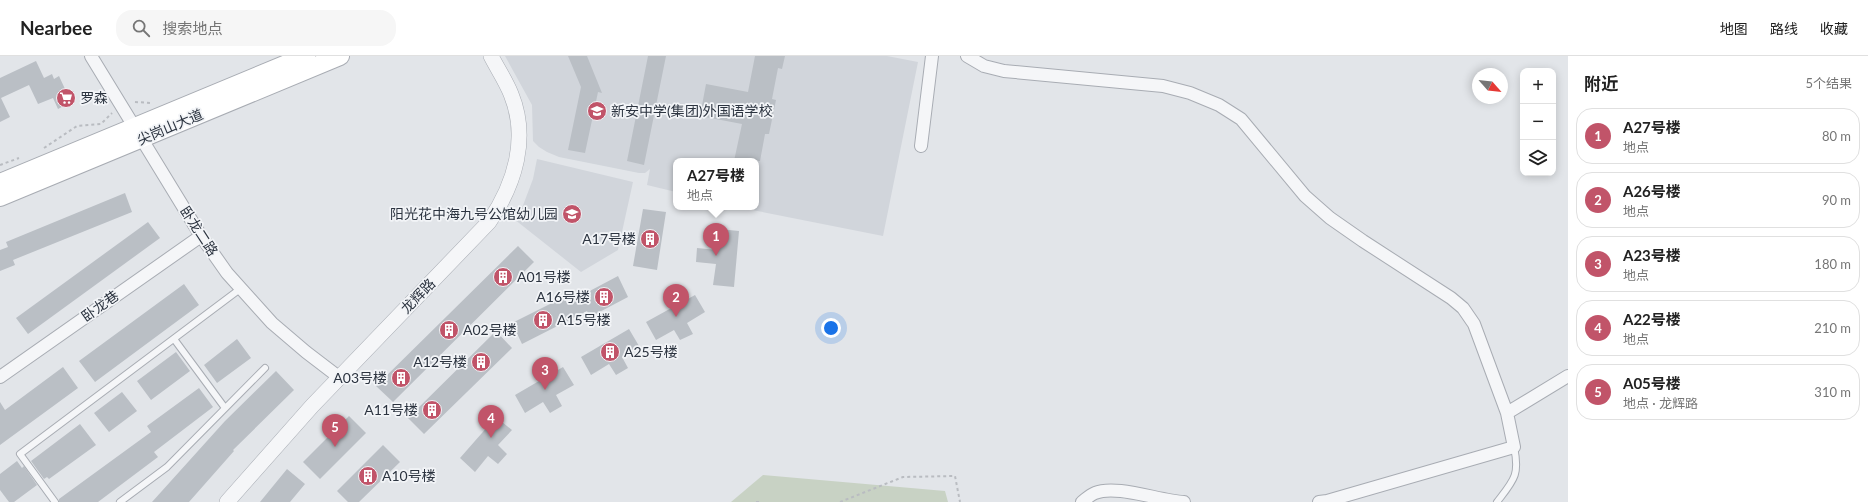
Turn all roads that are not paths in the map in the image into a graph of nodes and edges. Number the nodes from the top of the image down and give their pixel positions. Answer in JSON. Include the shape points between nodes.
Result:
{"nodes":[{"id":1,"x":91,"y":56,"type":"edge"},
{"id":2,"x":306,"y":56,"type":"edge"},
{"id":3,"x":340,"y":56,"type":"edge"},
{"id":4,"x":491,"y":56,"type":"edge"},
{"id":5,"x":932,"y":56,"type":"edge"},
{"id":6,"x":967,"y":56,"type":"edge"},
{"id":7,"x":138,"y":133,"type":"junction"},
{"id":8,"x":921,"y":146,"type":"dead end"},
{"id":9,"x":0,"y":182,"type":"edge"},
{"id":10,"x":0,"y":197,"type":"edge"},
{"id":11,"x":200,"y":236,"type":"junction"},
{"id":12,"x":240,"y":289,"type":"junction"},
{"id":13,"x":174,"y":339,"type":"junction"},
{"id":14,"x":265,"y":368,"type":"dead end"},
{"id":15,"x":1568,"y":376,"type":"edge"},
{"id":16,"x":0,"y":377,"type":"edge"},
{"id":17,"x":340,"y":378,"type":"junction"},
{"id":18,"x":225,"y":408,"type":"junction"},
{"id":19,"x":1507,"y":413,"type":"junction"},
{"id":20,"x":1514,"y":447,"type":"junction"},
{"id":21,"x":55,"y":502,"type":"edge"},
{"id":22,"x":120,"y":502,"type":"edge"},
{"id":23,"x":227,"y":502,"type":"edge"},
{"id":24,"x":1082,"y":502,"type":"edge"},
{"id":25,"x":1184,"y":502,"type":"edge"},
{"id":26,"x":1319,"y":502,"type":"edge"},
{"id":27,"x":1497,"y":502,"type":"edge"}],
"edges":[{"from":1,"to":7,"type":"street","name":"卧龙二路"},
{"from":2,"to":7,"type":"main road","name":"尖岗山大道"},
{"from":3,"to":7,"type":"main road","name":"尖岗山大道"},
{"from":4,"to":17,"type":"street","name":"龙辉路","via":[[511,94],[519,131],[515,170],[509,188],[489,222]]},
{"from":5,"to":8,"type":"street"},
{"from":6,"to":19,"type":"street","via":[[984,66],[1004,71],[1163,86],[1190,93],[1219,105],[1241,119],[1305,196],[1330,218],[1463,308],[1474,324]]},
{"from":7,"to":9,"type":"main road","name":"尖岗山大道"},
{"from":7,"to":10,"type":"main road","name":"尖岗山大道"},
{"from":7,"to":11,"type":"street","name":"卧龙二路"},
{"from":11,"to":12,"type":"street","name":"卧龙二路"},
{"from":11,"to":16,"type":"street","name":"卧龙巷"},
{"from":12,"to":13,"type":"lane"},
{"from":12,"to":17,"type":"street","name":"卧龙二路","via":[[288,338]]},
{"from":13,"to":18,"type":"lane"},
{"from":13,"to":21,"type":"lane","via":[[20,454]]},
{"from":14,"to":18,"type":"lane"},
{"from":15,"to":19,"type":"street"},
{"from":17,"to":23,"type":"street","name":"龙辉路"},
{"from":18,"to":22,"type":"lane","via":[[167,467]]},
{"from":19,"to":20,"type":"street"},
{"from":20,"to":26,"type":"street"},
{"from":20,"to":27,"type":"lane","via":[[1518,465],[1515,477]]},
{"from":24,"to":25,"type":"street","via":[[1095,493],[1108,490],[1146,495],[1171,502]]}]}
